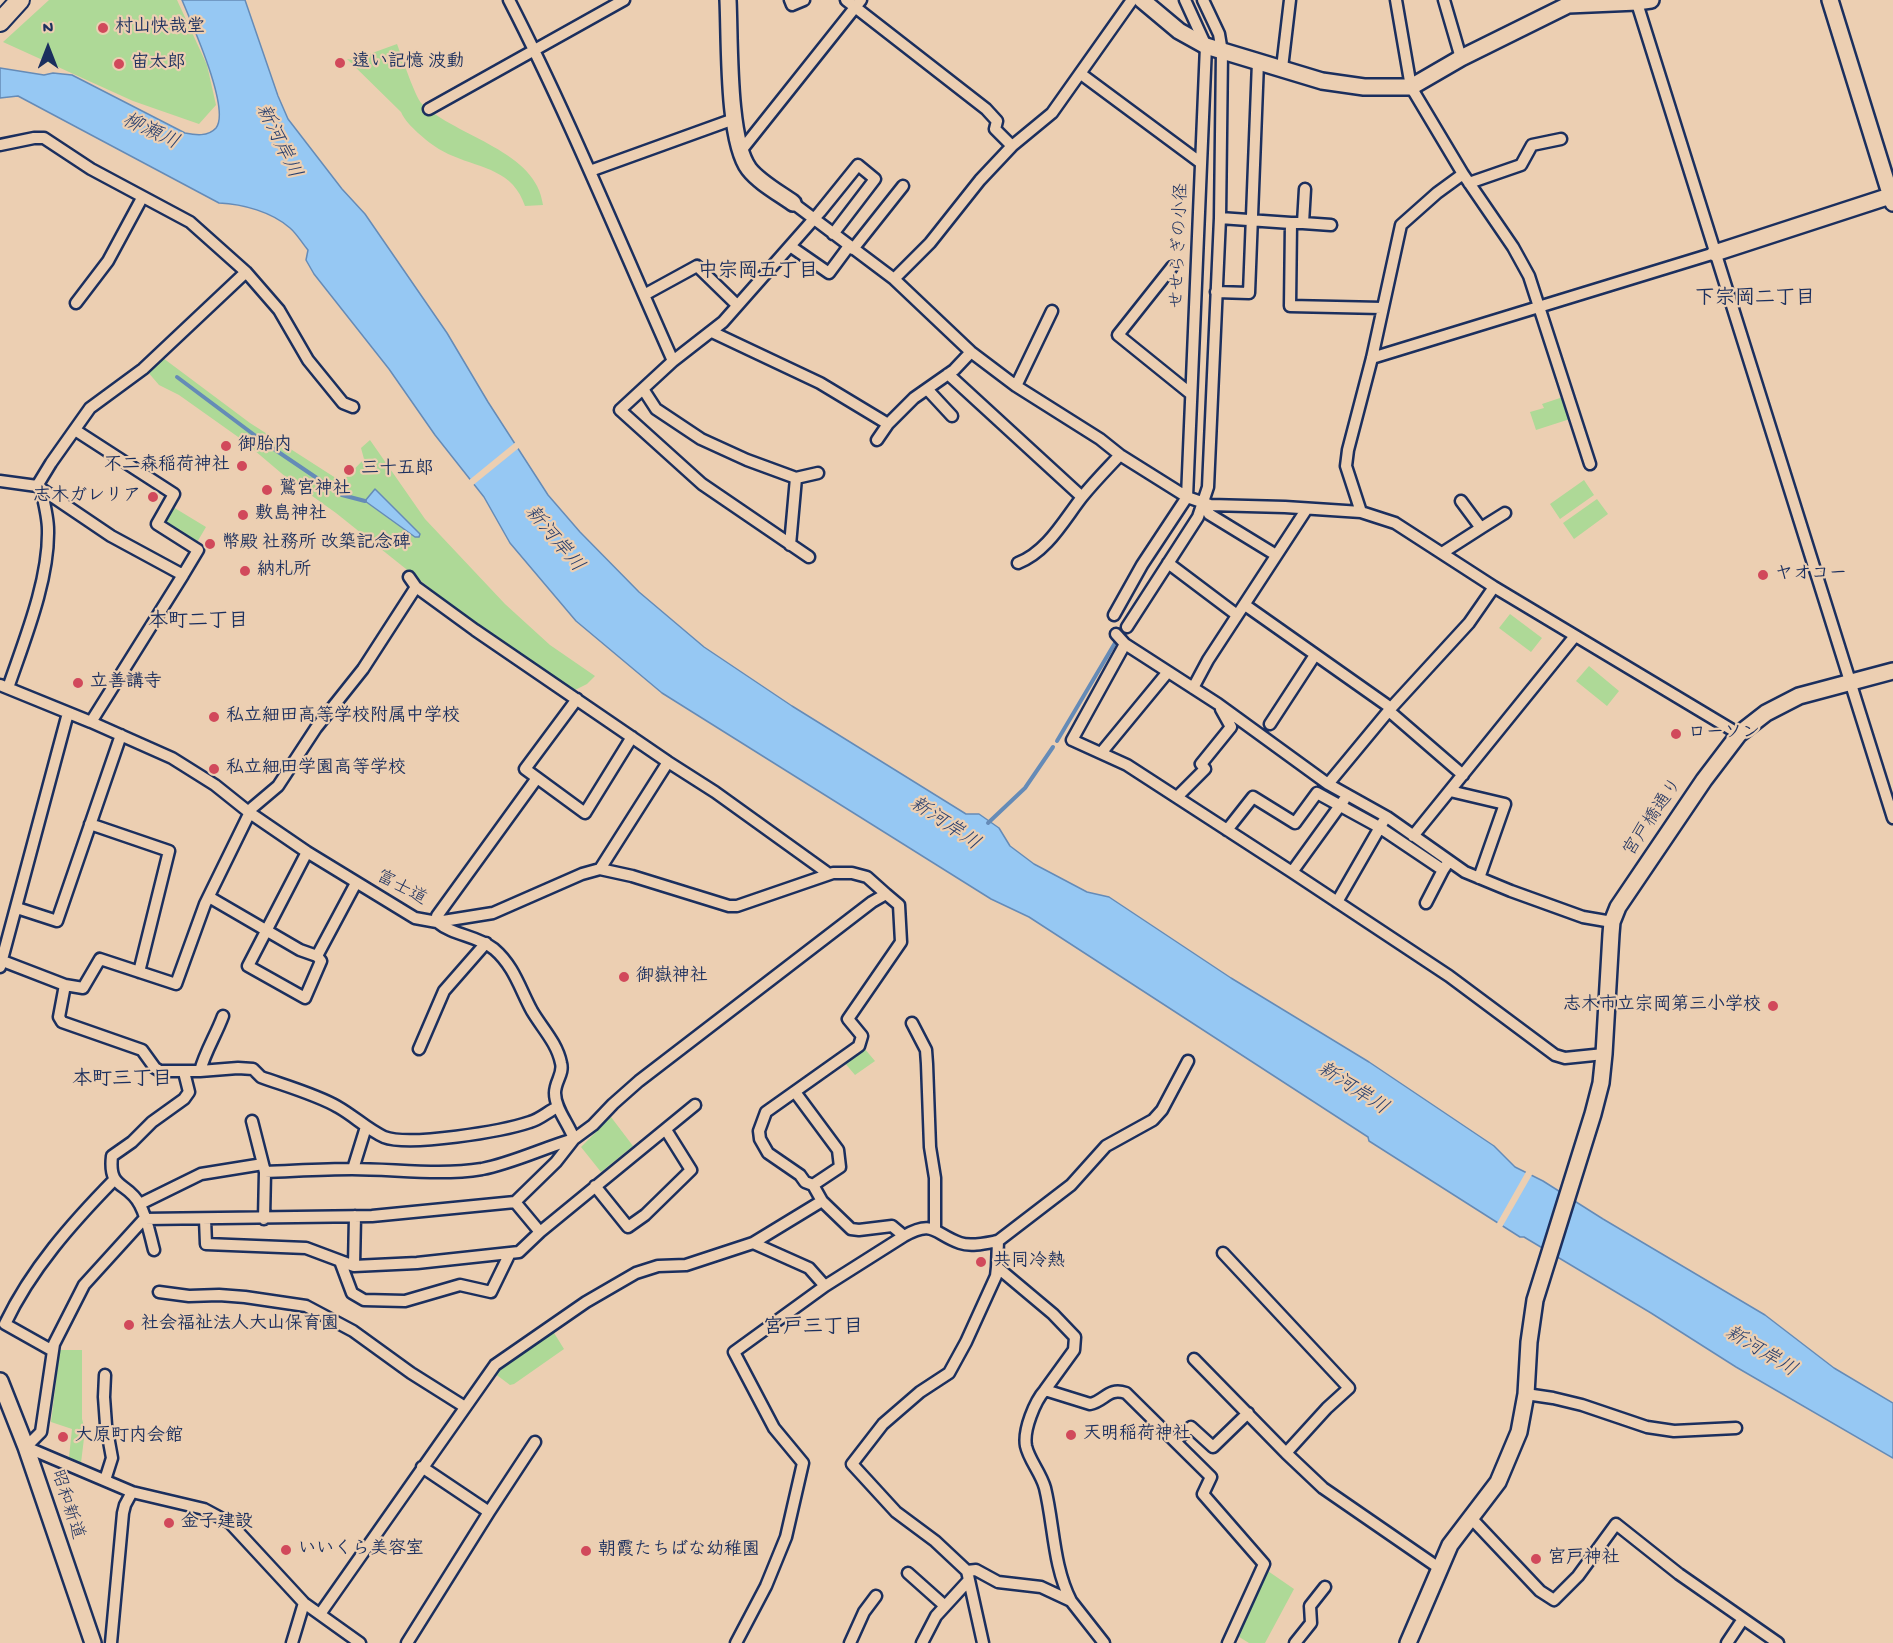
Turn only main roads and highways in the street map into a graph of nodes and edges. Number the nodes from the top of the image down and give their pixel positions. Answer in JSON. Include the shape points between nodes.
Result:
{"nodes":[{"id":1,"x":20,"y":0,"type":"edge"},
{"id":2,"x":3,"y":19,"type":"edge"}],
"edges":[{"from":1,"to":2,"type":"main road"}]}
